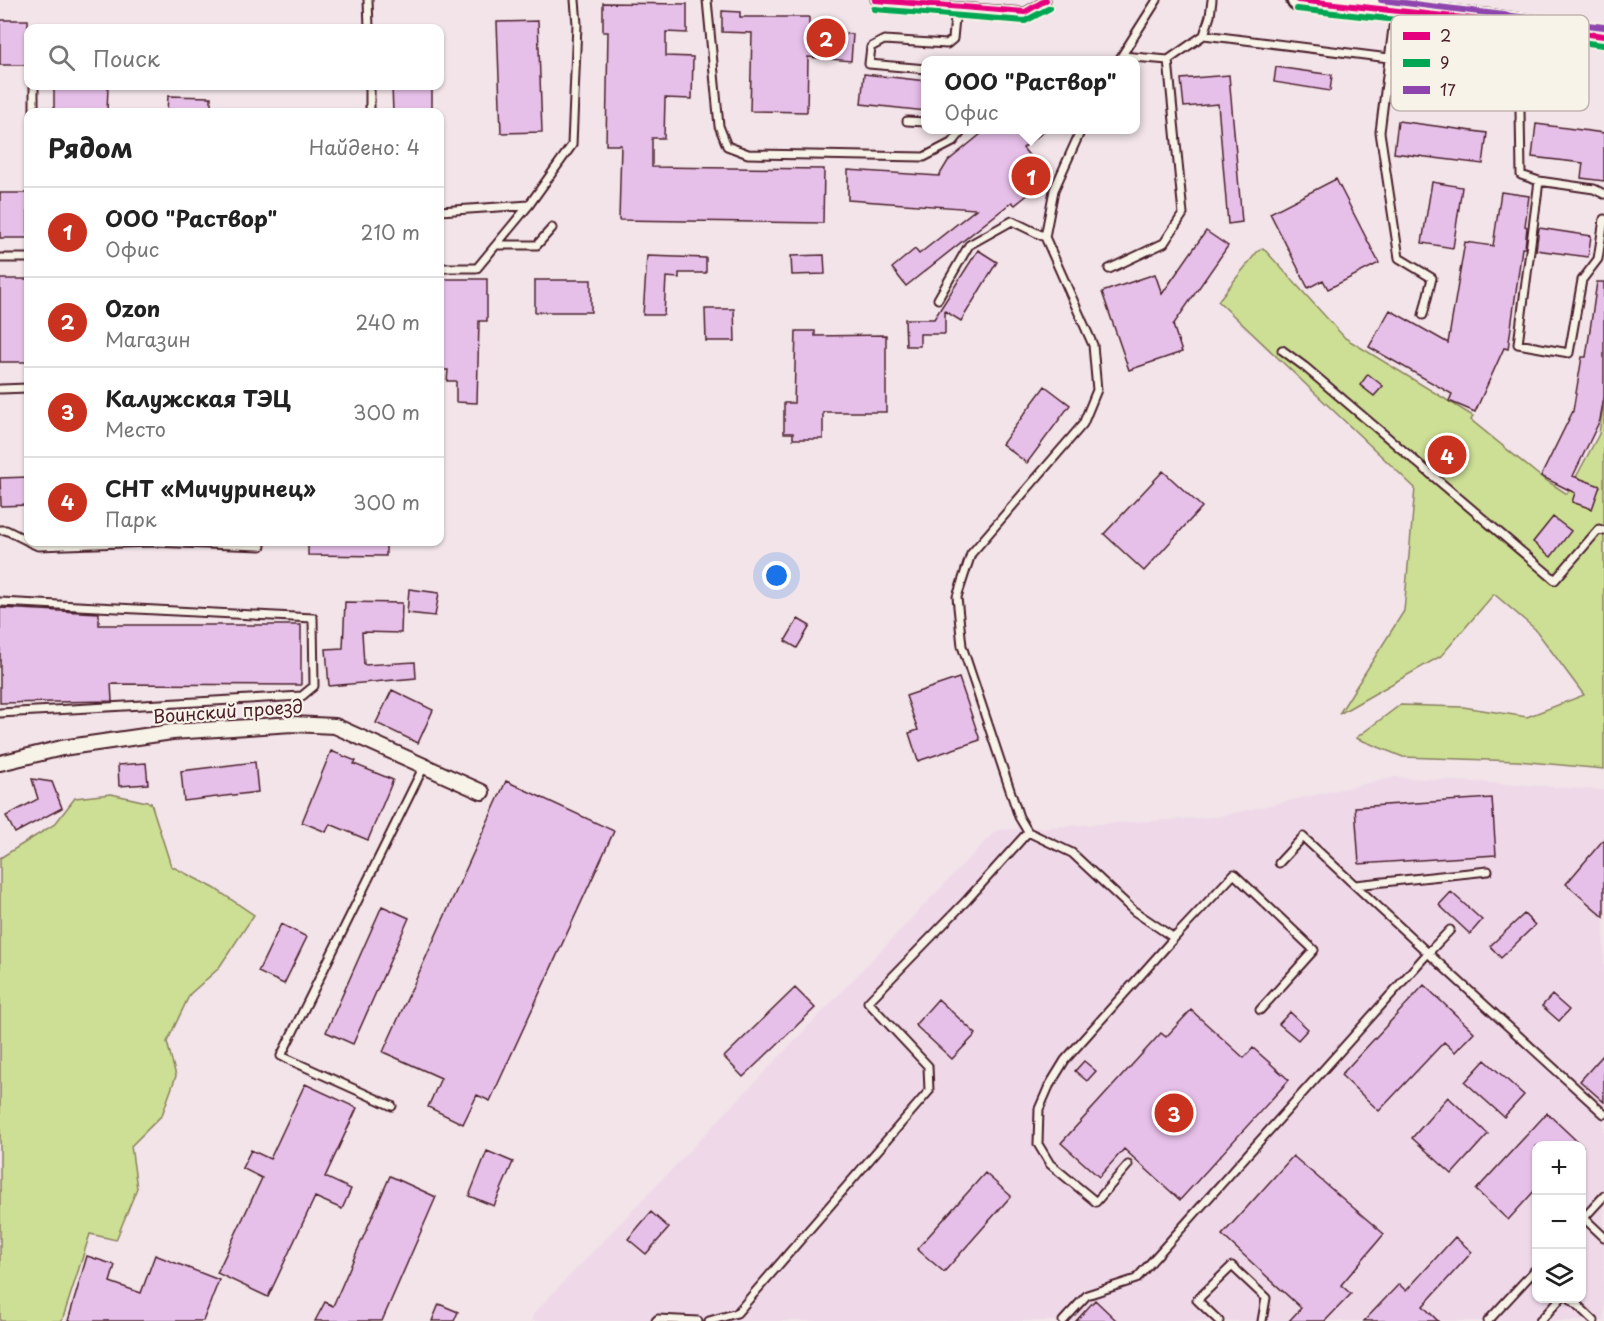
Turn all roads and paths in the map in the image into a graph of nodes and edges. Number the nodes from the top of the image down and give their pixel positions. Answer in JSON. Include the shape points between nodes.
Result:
{"nodes":[{"id":1,"x":368,"y":0,"type":"edge"},
{"id":2,"x":575,"y":0,"type":"edge"},
{"id":3,"x":707,"y":0,"type":"edge"},
{"id":4,"x":875,"y":0,"type":"edge"},
{"id":5,"x":1046,"y":0,"type":"edge"},
{"id":6,"x":1157,"y":0,"type":"edge"},
{"id":7,"x":1212,"y":0,"type":"edge"},
{"id":8,"x":1298,"y":0,"type":"edge"},
{"id":9,"x":956,"y":6,"type":"junction"},
{"id":10,"x":1396,"y":10,"type":"junction"},
{"id":11,"x":1395,"y":15,"type":"edge"},
{"id":12,"x":1437,"y":15,"type":"edge"},
{"id":13,"x":369,"y":24,"type":"edge"},
{"id":14,"x":1589,"y":34,"type":"edge"},
{"id":15,"x":1204,"y":35,"type":"junction"},
{"id":16,"x":1604,"y":36,"type":"edge"},
{"id":17,"x":1391,"y":44,"type":"edge"},
{"id":18,"x":1121,"y":56,"type":"edge"},
{"id":19,"x":1389,"y":58,"type":"junction"},
{"id":20,"x":1140,"y":59,"type":"edge"},
{"id":21,"x":1168,"y":60,"type":"junction"},
{"id":22,"x":921,"y":69,"type":"edge"},
{"id":23,"x":34,"y":90,"type":"edge"},
{"id":24,"x":370,"y":90,"type":"edge"},
{"id":25,"x":34,"y":108,"type":"edge"},
{"id":26,"x":370,"y":108,"type":"edge"},
{"id":27,"x":1520,"y":111,"type":"edge"},
{"id":28,"x":907,"y":121,"type":"dead end"},
{"id":29,"x":921,"y":122,"type":"edge"},
{"id":30,"x":959,"y":134,"type":"edge"},
{"id":31,"x":1079,"y":134,"type":"edge"},
{"id":32,"x":1539,"y":181,"type":"junction"},
{"id":33,"x":1604,"y":194,"type":"edge"},
{"id":34,"x":529,"y":205,"type":"junction"},
{"id":35,"x":444,"y":211,"type":"edge"},
{"id":36,"x":1604,"y":219,"type":"edge"},
{"id":37,"x":552,"y":228,"type":"dead end"},
{"id":38,"x":1045,"y":237,"type":"junction"},
{"id":39,"x":497,"y":245,"type":"junction"},
{"id":40,"x":0,"y":258,"type":"edge"},
{"id":41,"x":24,"y":258,"type":"edge"},
{"id":42,"x":444,"y":268,"type":"edge"},
{"id":43,"x":1109,"y":270,"type":"dead end"},
{"id":44,"x":938,"y":299,"type":"dead end"},
{"id":45,"x":1423,"y":315,"type":"dead end"},
{"id":46,"x":1282,"y":350,"type":"dead end"},
{"id":47,"x":24,"y":388,"type":"edge"},
{"id":48,"x":0,"y":389,"type":"edge"},
{"id":49,"x":1604,"y":522,"type":"edge"},
{"id":50,"x":0,"y":530,"type":"edge"},
{"id":51,"x":1602,"y":530,"type":"edge"},
{"id":52,"x":24,"y":539,"type":"edge"},
{"id":53,"x":0,"y":602,"type":"edge"},
{"id":54,"x":0,"y":712,"type":"edge"},
{"id":55,"x":0,"y":763,"type":"edge"},
{"id":56,"x":424,"y":766,"type":"junction"},
{"id":57,"x":482,"y":792,"type":"dead end"},
{"id":58,"x":1028,"y":832,"type":"junction"},
{"id":59,"x":1279,"y":863,"type":"dead end"},
{"id":60,"x":1488,"y":871,"type":"dead end"},
{"id":61,"x":1355,"y":885,"type":"junction"},
{"id":62,"x":1450,"y":930,"type":"dead end"},
{"id":63,"x":1174,"y":938,"type":"junction"},
{"id":64,"x":1428,"y":953,"type":"junction"},
{"id":65,"x":1260,"y":1010,"type":"dead end"},
{"id":66,"x":393,"y":1106,"type":"dead end"},
{"id":67,"x":1604,"y":1114,"type":"edge"},
{"id":68,"x":1128,"y":1165,"type":"dead end"},
{"id":69,"x":1604,"y":1196,"type":"edge"},
{"id":70,"x":1586,"y":1216,"type":"edge"},
{"id":71,"x":1586,"y":1222,"type":"edge"},
{"id":72,"x":1604,"y":1237,"type":"edge"},
{"id":73,"x":1532,"y":1273,"type":"edge"},
{"id":74,"x":1557,"y":1303,"type":"edge"},
{"id":75,"x":1574,"y":1303,"type":"edge"},
{"id":76,"x":656,"y":1321,"type":"edge"},
{"id":77,"x":698,"y":1321,"type":"edge"},
{"id":78,"x":709,"y":1321,"type":"edge"},
{"id":79,"x":1063,"y":1321,"type":"edge"},
{"id":80,"x":1219,"y":1321,"type":"edge"},
{"id":81,"x":1262,"y":1321,"type":"edge"},
{"id":82,"x":1488,"y":1321,"type":"edge"},
{"id":83,"x":1540,"y":1321,"type":"edge"},
{"id":84,"x":1594,"y":1321,"type":"edge"}],
"edges":[{"from":1,"to":13,"type":"lane"},
{"from":2,"to":34,"type":"lane","via":[[578,24],[572,145]]},
{"from":3,"to":30,"type":"lane","via":[[719,126],[727,146],[748,154],[924,157],[953,142]]},
{"from":4,"to":9,"type":"lane"},
{"from":5,"to":9,"type":"lane","via":[[1025,12]]},
{"from":6,"to":18,"type":"lane"},
{"from":7,"to":15,"type":"lane"},
{"from":8,"to":10,"type":"main road"},
{"from":9,"to":22,"type":"lane","via":[[953,39],[947,44],[884,39],[870,47],[869,64]]},
{"from":10,"to":11,"type":"lane"},
{"from":10,"to":12,"type":"main road"},
{"from":14,"to":16,"type":"main road"},
{"from":15,"to":19,"type":"lane"},
{"from":15,"to":21,"type":"lane"},
{"from":17,"to":19,"type":"lane"},
{"from":19,"to":45,"type":"lane","via":[[1380,132],[1399,258],[1431,278]]},
{"from":20,"to":21,"type":"lane"},
{"from":21,"to":43,"type":"lane","via":[[1183,214],[1164,243]]},
{"from":23,"to":25,"type":"lane"},
{"from":24,"to":26,"type":"lane"},
{"from":27,"to":32,"type":"lane","via":[[1521,175]]},
{"from":28,"to":29,"type":"lane"},
{"from":31,"to":38,"type":"lane","via":[[1054,190]]},
{"from":32,"to":33,"type":"lane"},
{"from":32,"to":36,"type":"lane","via":[[1518,344],[1569,353],[1582,280],[1598,259]]},
{"from":34,"to":35,"type":"lane"},
{"from":34,"to":39,"type":"lane"},
{"from":37,"to":39,"type":"lane","via":[[537,245]]},
{"from":38,"to":44,"type":"lane","via":[[1012,221],[969,245]]},
{"from":38,"to":58,"type":"lane","via":[[1093,345],[1098,390],[1083,423],[971,554],[957,597],[962,646],[1019,817]]},
{"from":39,"to":42,"type":"lane","via":[[477,268]]},
{"from":40,"to":41,"type":"lane"},
{"from":46,"to":51,"type":"lane","via":[[1555,580]]},
{"from":47,"to":48,"type":"lane"},
{"from":49,"to":51,"type":"lane"},
{"from":50,"to":52,"type":"lane"},
{"from":53,"to":54,"type":"lane","via":[[313,618],[314,686],[302,696]]},
{"from":55,"to":56,"type":"street","name":"Воинский проезд","via":[[62,748],[172,732],[292,724],[335,726]]},
{"from":56,"to":57,"type":"street","name":"Воинский проезд"},
{"from":56,"to":66,"type":"lane","via":[[282,1056]]},
{"from":58,"to":63,"type":"lane","via":[[1072,853],[1134,911]]},
{"from":58,"to":78,"type":"lane","via":[[868,1002],[928,1066],[929,1091],[737,1313]]},
{"from":59,"to":61,"type":"lane","via":[[1303,837]]},
{"from":60,"to":61,"type":"lane"},
{"from":61,"to":64,"type":"lane"},
{"from":62,"to":64,"type":"lane"},
{"from":63,"to":65,"type":"lane","via":[[1234,874],[1314,950]]},
{"from":63,"to":68,"type":"lane","via":[[1065,1060],[1039,1109],[1038,1144],[1050,1164],[1096,1203]]},
{"from":64,"to":67,"type":"lane"},
{"from":64,"to":79,"type":"lane","via":[[1136,1279],[1087,1295]]},
{"from":69,"to":70,"type":"lane"},
{"from":71,"to":72,"type":"lane"},
{"from":73,"to":82,"type":"lane"},
{"from":74,"to":83,"type":"lane"},
{"from":75,"to":84,"type":"lane"},
{"from":76,"to":77,"type":"lane"},
{"from":80,"to":81,"type":"lane","via":[[1197,1300],[1232,1266],[1266,1298]]}]}
